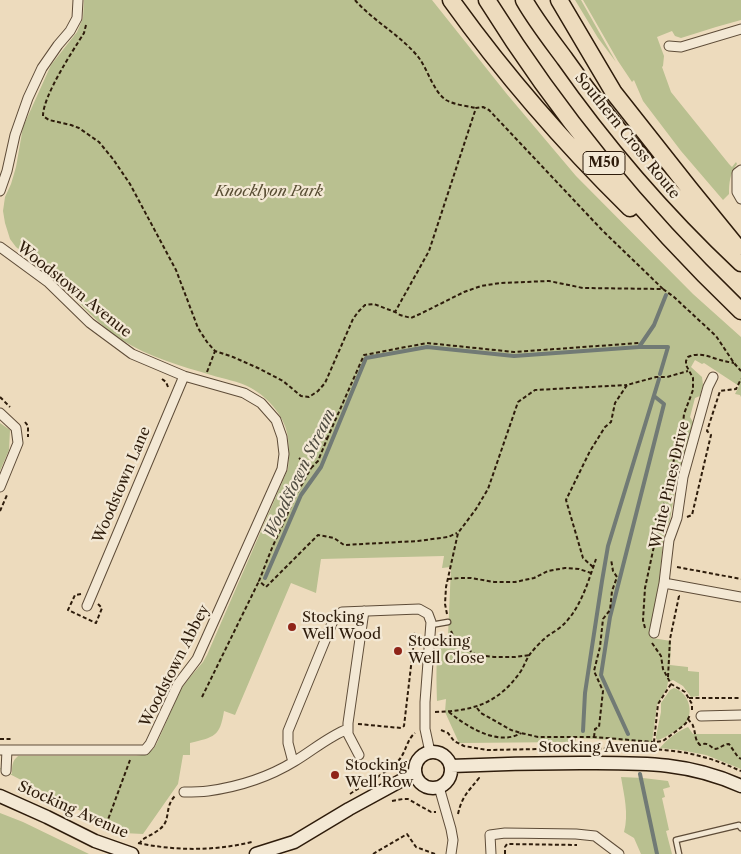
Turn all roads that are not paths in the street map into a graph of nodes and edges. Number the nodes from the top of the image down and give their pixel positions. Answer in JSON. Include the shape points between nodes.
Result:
{"nodes":[{"id":1,"x":78,"y":0,"type":"edge"},
{"id":2,"x":451,"y":0,"type":"edge"},
{"id":3,"x":487,"y":0,"type":"edge"},
{"id":4,"x":524,"y":0,"type":"edge"},
{"id":5,"x":559,"y":0,"type":"edge"},
{"id":6,"x":741,"y":29,"type":"edge"},
{"id":7,"x":668,"y":46,"type":"dead end"},
{"id":8,"x":741,"y":170,"type":"edge"},
{"id":9,"x":0,"y":191,"type":"edge"},
{"id":10,"x":741,"y":199,"type":"edge"},
{"id":11,"x":0,"y":247,"type":"edge"},
{"id":12,"x":741,"y":252,"type":"edge"},
{"id":13,"x":741,"y":262,"type":"edge"},
{"id":14,"x":706,"y":277,"type":"junction"},
{"id":15,"x":741,"y":311,"type":"edge"},
{"id":16,"x":184,"y":376,"type":"junction"},
{"id":17,"x":712,"y":377,"type":"dead end"},
{"id":18,"x":0,"y":413,"type":"edge"},
{"id":19,"x":282,"y":437,"type":"joint"},
{"id":20,"x":0,"y":487,"type":"edge"},
{"id":21,"x":664,"y":583,"type":"junction"},
{"id":22,"x":741,"y":597,"type":"edge"},
{"id":23,"x":87,"y":606,"type":"dead end"},
{"id":24,"x":364,"y":611,"type":"junction"},
{"id":25,"x":448,"y":622,"type":"road end"},
{"id":26,"x":431,"y":623,"type":"junction"},
{"id":27,"x":654,"y":633,"type":"dead end"},
{"id":28,"x":741,"y":715,"type":"edge"},
{"id":29,"x":701,"y":716,"type":"dead end"},
{"id":30,"x":348,"y":726,"type":"junction"},
{"id":31,"x":3,"y":750,"type":"edge"},
{"id":32,"x":430,"y":752,"type":"junction"},
{"id":33,"x":360,"y":755,"type":"dead end"},
{"id":34,"x":293,"y":762,"type":"junction"},
{"id":35,"x":451,"y":766,"type":"junction"},
{"id":36,"x":6,"y":770,"type":"dead end"},
{"id":37,"x":415,"y":773,"type":"junction"},
{"id":38,"x":741,"y":786,"type":"edge"},
{"id":39,"x":439,"y":787,"type":"junction"},
{"id":40,"x":184,"y":792,"type":"road end"},
{"id":41,"x":0,"y":796,"type":"edge"},
{"id":42,"x":741,"y":828,"type":"edge"},
{"id":43,"x":136,"y":847,"type":"edge"},
{"id":44,"x":255,"y":848,"type":"edge"},
{"id":45,"x":451,"y":854,"type":"edge"},
{"id":46,"x":491,"y":854,"type":"edge"},
{"id":47,"x":619,"y":854,"type":"edge"},
{"id":48,"x":679,"y":854,"type":"edge"}],
"edges":[{"from":1,"to":9,"type":"street","via":[[77,18],[42,68],[28,98]]},
{"from":2,"to":14,"type":"highway","number":"M50","via":[[506,72],[593,172]]},
{"from":3,"to":14,"type":"highway","number":"M50","via":[[547,91],[612,173]]},
{"from":4,"to":13,"type":"highway","name":"Southern Cross Route","number":"M50","via":[[590,95],[642,160]]},
{"from":5,"to":12,"type":"highway","via":[[614,93]]},
{"from":6,"to":7,"type":"street","via":[[681,47]]},
{"from":8,"to":10,"type":"street","via":[[737,173],[737,192]]},
{"from":11,"to":16,"type":"street","name":"Woodstown Avenue","via":[[48,282],[90,323],[132,354]]},
{"from":14,"to":15,"type":"highway","number":"M50"},
{"from":16,"to":19,"type":"street","name":"Woodstown Avenue","via":[[244,393],[261,403],[276,420]]},
{"from":16,"to":23,"type":"street","name":"Woodstown Lane"},
{"from":17,"to":21,"type":"street","name":"White Pines Drive","via":[[683,477],[669,540]]},
{"from":18,"to":20,"type":"street","via":[[16,428],[18,443]]},
{"from":19,"to":31,"type":"street","name":"Woodstown Abbey","via":[[282,470],[197,659],[178,684],[145,750]]},
{"from":21,"to":22,"type":"street"},
{"from":21,"to":27,"type":"street","name":"White Pines Drive"},
{"from":24,"to":26,"type":"street","via":[[419,609],[428,614]]},
{"from":24,"to":30,"type":"street"},
{"from":24,"to":34,"type":"street","via":[[342,612],[333,621],[288,731]]},
{"from":25,"to":26,"type":"lane"},
{"from":26,"to":32,"type":"street","via":[[425,712]]},
{"from":28,"to":29,"type":"street"},
{"from":30,"to":33,"type":"street","via":[[348,734]]},
{"from":30,"to":34,"type":"street"},
{"from":31,"to":36,"type":"street","name":"Woodstown Abbey"},
{"from":32,"to":35,"type":"street","via":[[446,757]]},
{"from":32,"to":37,"type":"street","via":[[417,761]]},
{"from":34,"to":40,"type":"street","via":[[236,786]]},
{"from":35,"to":38,"type":"street","name":"Stocking Avenue","via":[[656,764],[698,771]]},
{"from":35,"to":39,"type":"street","via":[[450,777]]},
{"from":37,"to":39,"type":"street","via":[[424,785]]},
{"from":37,"to":44,"type":"street","via":[[294,842]]},
{"from":39,"to":45,"type":"street","via":[[453,840]]},
{"from":41,"to":43,"type":"street","name":"Stocking Avenue","via":[[95,841]]},
{"from":42,"to":48,"type":"lane","via":[[739,825],[676,840]]},
{"from":46,"to":47,"type":"street","via":[[490,835],[505,834],[594,836]]}]}
